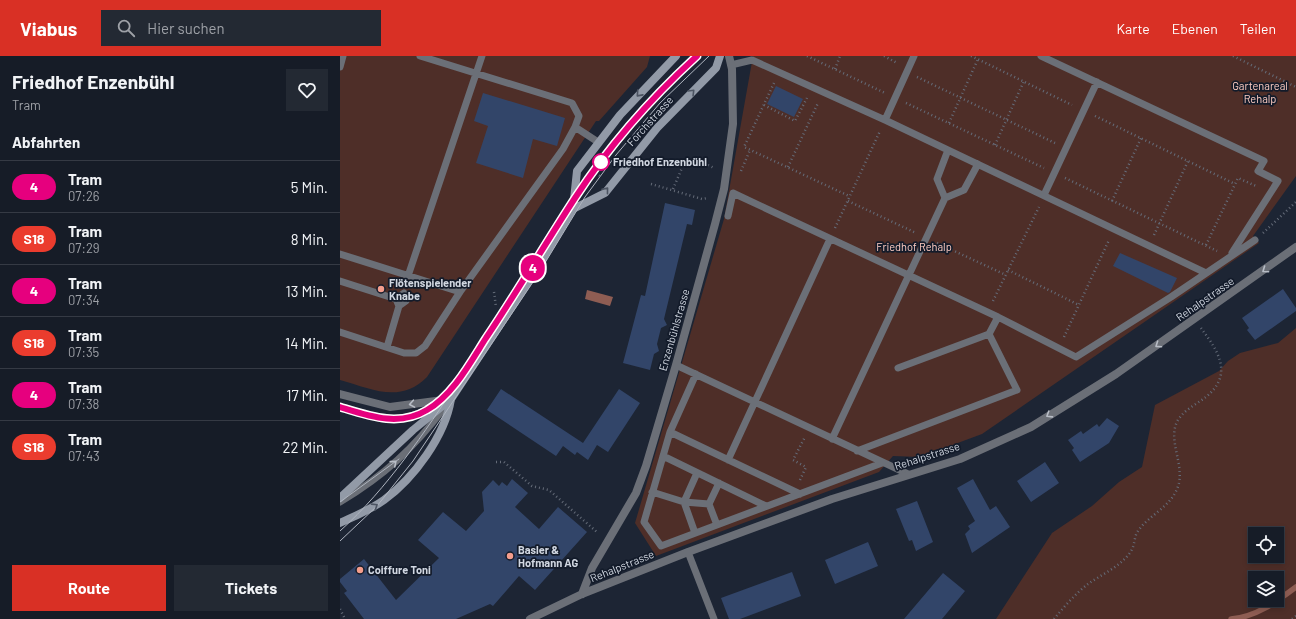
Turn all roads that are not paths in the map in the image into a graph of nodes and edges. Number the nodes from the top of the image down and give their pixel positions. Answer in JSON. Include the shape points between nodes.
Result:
{"nodes":[{"id":1,"x":344,"y":56,"type":"edge"},
{"id":2,"x":420,"y":56,"type":"edge"},
{"id":3,"x":482,"y":56,"type":"edge"},
{"id":4,"x":676,"y":56,"type":"edge"},
{"id":5,"x":720,"y":56,"type":"edge"},
{"id":6,"x":729,"y":56,"type":"edge"},
{"id":7,"x":914,"y":56,"type":"edge"},
{"id":8,"x":1041,"y":56,"type":"edge"},
{"id":9,"x":731,"y":65,"type":"junction"},
{"id":10,"x":340,"y":67,"type":"edge"},
{"id":11,"x":476,"y":72,"type":"junction"},
{"id":12,"x":1097,"y":82,"type":"junction"},
{"id":13,"x":885,"y":120,"type":"junction"},
{"id":14,"x":575,"y":127,"type":"junction"},
{"id":15,"x":598,"y":142,"type":"junction"},
{"id":16,"x":948,"y":150,"type":"junction"},
{"id":17,"x":978,"y":164,"type":"junction"},
{"id":18,"x":1044,"y":195,"type":"junction"},
{"id":19,"x":945,"y":198,"type":"junction"},
{"id":20,"x":573,"y":209,"type":"junction"},
{"id":21,"x":728,"y":216,"type":"dead end"},
{"id":22,"x":830,"y":239,"type":"junction"},
{"id":23,"x":1255,"y":240,"type":"road end"},
{"id":24,"x":1296,"y":247,"type":"edge"},
{"id":25,"x":340,"y":254,"type":"edge"},
{"id":26,"x":1230,"y":257,"type":"junction"},
{"id":27,"x":1206,"y":274,"type":"junction"},
{"id":28,"x":908,"y":275,"type":"junction"},
{"id":29,"x":408,"y":276,"type":"junction"},
{"id":30,"x":340,"y":281,"type":"edge"},
{"id":31,"x":460,"y":292,"type":"junction"},
{"id":32,"x":998,"y":317,"type":"junction"},
{"id":33,"x":340,"y":332,"type":"edge"},
{"id":34,"x":990,"y":334,"type":"junction"},
{"id":35,"x":387,"y":347,"type":"junction"},
{"id":36,"x":676,"y":365,"type":"junction"},
{"id":37,"x":898,"y":368,"type":"dead end"},
{"id":38,"x":696,"y":374,"type":"junction"},
{"id":39,"x":340,"y":394,"type":"edge"},
{"id":40,"x":451,"y":399,"type":"junction"},
{"id":41,"x":755,"y":402,"type":"junction"},
{"id":42,"x":340,"y":407,"type":"edge"},
{"id":43,"x":670,"y":432,"type":"junction"},
{"id":44,"x":832,"y":439,"type":"junction"},
{"id":45,"x":857,"y":451,"type":"junction"},
{"id":46,"x":663,"y":456,"type":"junction"},
{"id":47,"x":728,"y":460,"type":"junction"},
{"id":48,"x":882,"y":463,"type":"junction"},
{"id":49,"x":697,"y":473,"type":"junction"},
{"id":50,"x":908,"y":474,"type":"junction"},
{"id":51,"x":719,"y":483,"type":"junction"},
{"id":52,"x":652,"y":492,"type":"junction"},
{"id":53,"x":797,"y":492,"type":"junction"},
{"id":54,"x":340,"y":498,"type":"edge"},
{"id":55,"x":340,"y":502,"type":"edge"},
{"id":56,"x":684,"y":502,"type":"junction"},
{"id":57,"x":709,"y":504,"type":"junction"},
{"id":58,"x":766,"y":506,"type":"junction"},
{"id":59,"x":340,"y":523,"type":"edge"},
{"id":60,"x":716,"y":525,"type":"junction"},
{"id":61,"x":695,"y":533,"type":"junction"},
{"id":62,"x":688,"y":552,"type":"junction"},
{"id":63,"x":582,"y":594,"type":"junction"},
{"id":64,"x":530,"y":619,"type":"edge"},
{"id":65,"x":714,"y":619,"type":"edge"}],
"edges":[{"from":1,"to":10,"type":"lane"},
{"from":2,"to":11,"type":"lane"},
{"from":3,"to":11,"type":"lane"},
{"from":4,"to":15,"type":"main road","one_way":true,"via":[[640,92]]},
{"from":20,"to":5,"type":"main road","name":"Forchstrasse","one_way":true,"via":[[601,196],[657,128],[716,68]]},
{"from":6,"to":9,"type":"street","name":"Enzenbühlstrasse"},
{"from":7,"to":13,"type":"lane"},
{"from":8,"to":12,"type":"lane"},
{"from":9,"to":13,"type":"lane","via":[[752,60]]},
{"from":9,"to":36,"type":"street","name":"Enzenbühlstrasse","via":[[733,124],[724,189]]},
{"from":11,"to":14,"type":"lane","via":[[572,103],[579,116]]},
{"from":11,"to":29,"type":"lane"},
{"from":12,"to":18,"type":"lane"},
{"from":12,"to":26,"type":"lane","via":[[1264,161],[1258,171],[1278,181]]},
{"from":13,"to":16,"type":"lane"},
{"from":14,"to":15,"type":"lane"},
{"from":14,"to":31,"type":"lane","via":[[559,154]]},
{"from":15,"to":20,"type":"main road","via":[[582,163],[575,178]]},
{"from":16,"to":17,"type":"lane"},
{"from":16,"to":19,"type":"lane","via":[[937,179]]},
{"from":17,"to":18,"type":"lane"},
{"from":17,"to":19,"type":"lane","via":[[964,190]]},
{"from":18,"to":27,"type":"lane"},
{"from":19,"to":28,"type":"lane"},
{"from":20,"to":40,"type":"main road"},
{"from":21,"to":22,"type":"lane","via":[[733,193]]},
{"from":22,"to":28,"type":"lane"},
{"from":22,"to":41,"type":"lane"},
{"from":23,"to":26,"type":"lane"},
{"from":24,"to":50,"type":"street","name":"Rehalpstrasse","one_way":true,"via":[[1116,374],[1031,427],[960,459]]},
{"from":25,"to":29,"type":"lane"},
{"from":26,"to":27,"type":"lane"},
{"from":27,"to":32,"type":"lane","via":[[1076,356]]},
{"from":28,"to":32,"type":"lane"},
{"from":28,"to":44,"type":"lane"},
{"from":29,"to":31,"type":"lane"},
{"from":30,"to":35,"type":"lane","via":[[396,299],[404,293],[406,301],[399,306]]},
{"from":31,"to":35,"type":"lane","via":[[425,346],[416,353]]},
{"from":32,"to":34,"type":"lane"},
{"from":33,"to":35,"type":"lane"},
{"from":34,"to":37,"type":"lane"},
{"from":34,"to":45,"type":"lane","via":[[1017,390]]},
{"from":36,"to":38,"type":"lane"},
{"from":36,"to":63,"type":"street","name":"Enzenbühlstrasse","via":[[636,493],[592,568]]},
{"from":38,"to":41,"type":"lane"},
{"from":38,"to":43,"type":"lane"},
{"from":40,"to":39,"type":"street","one_way":true,"via":[[390,407]]},
{"from":40,"to":42,"type":"lane","via":[[416,416],[397,420],[382,419]]},
{"from":40,"to":54,"type":"main road","via":[[413,430]]},
{"from":55,"to":40,"type":"lane","one_way":true,"via":[[391,467],[421,438]]},
{"from":59,"to":40,"type":"main road","one_way":true,"via":[[372,507],[403,483],[441,431]]},
{"from":41,"to":44,"type":"lane"},
{"from":41,"to":47,"type":"lane"},
{"from":43,"to":46,"type":"lane"},
{"from":43,"to":47,"type":"lane"},
{"from":44,"to":45,"type":"lane"},
{"from":45,"to":48,"type":"lane"},
{"from":46,"to":49,"type":"lane"},
{"from":46,"to":52,"type":"lane"},
{"from":47,"to":53,"type":"lane"},
{"from":48,"to":50,"type":"lane"},
{"from":48,"to":53,"type":"lane"},
{"from":49,"to":51,"type":"lane"},
{"from":49,"to":56,"type":"lane"},
{"from":50,"to":62,"type":"street","name":"Rehalpstrasse"},
{"from":51,"to":57,"type":"lane"},
{"from":51,"to":58,"type":"lane"},
{"from":52,"to":56,"type":"lane"},
{"from":52,"to":61,"type":"lane","via":[[644,522],[661,546]]},
{"from":53,"to":58,"type":"lane"},
{"from":56,"to":57,"type":"lane"},
{"from":56,"to":61,"type":"lane"},
{"from":57,"to":60,"type":"lane"},
{"from":58,"to":60,"type":"lane"},
{"from":60,"to":61,"type":"lane"},
{"from":62,"to":63,"type":"street","name":"Rehalpstrasse"},
{"from":62,"to":65,"type":"lane"},
{"from":63,"to":64,"type":"street","name":"Rehalpstrasse"}]}
